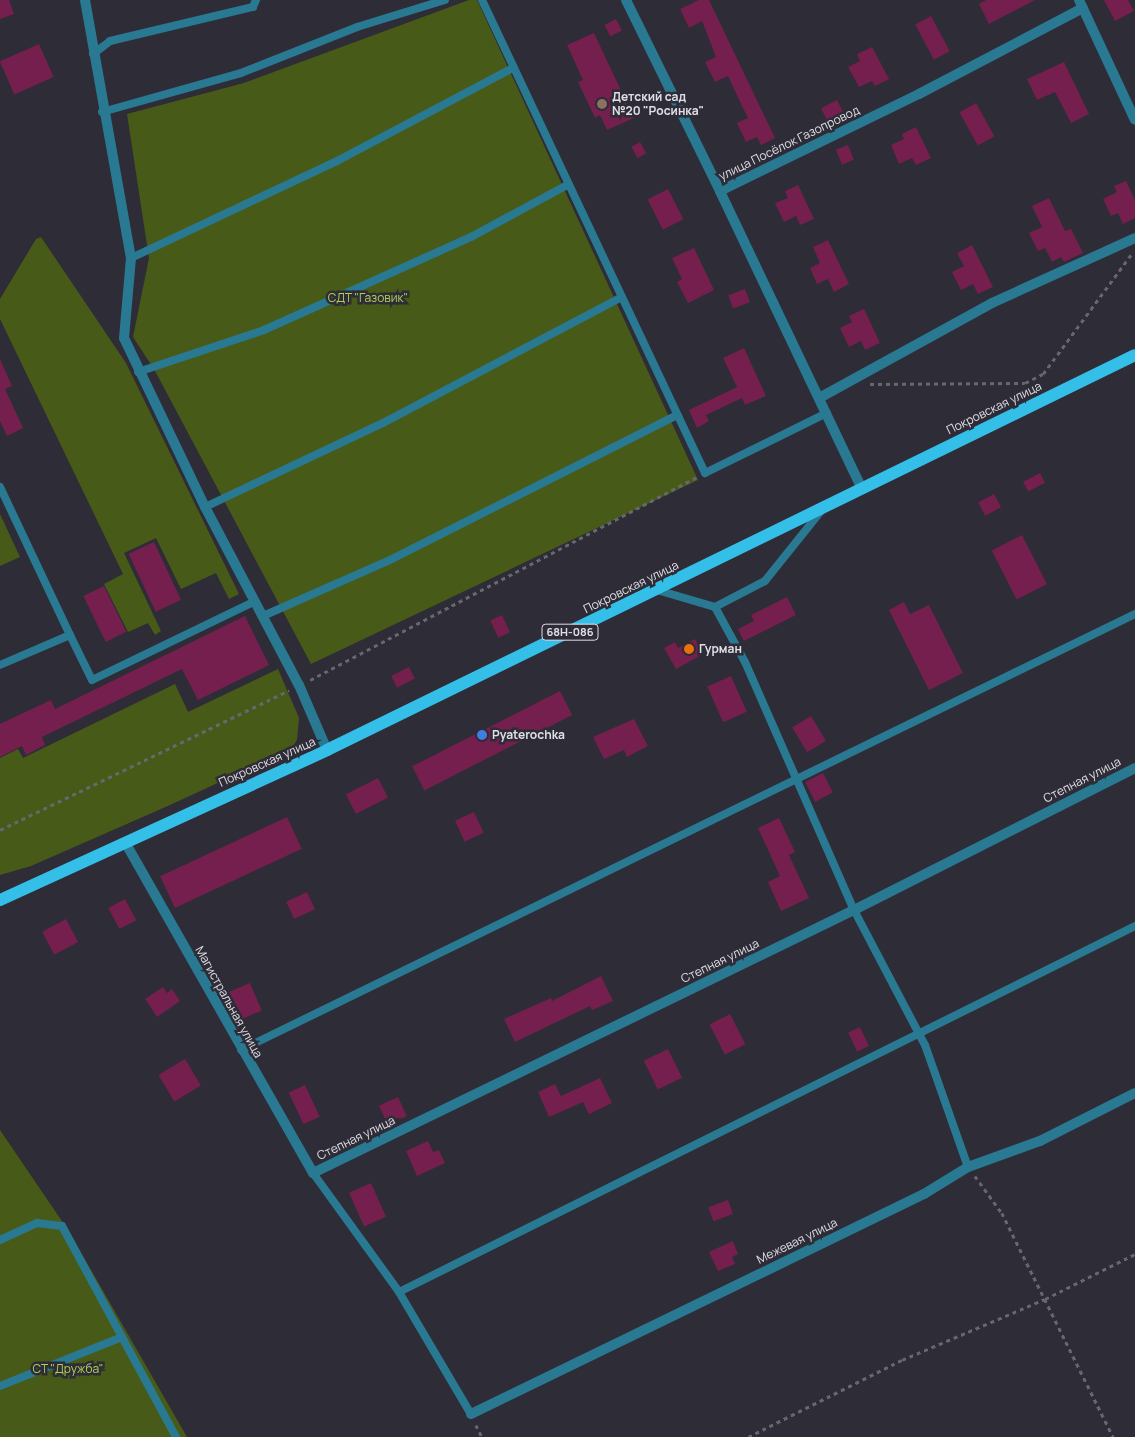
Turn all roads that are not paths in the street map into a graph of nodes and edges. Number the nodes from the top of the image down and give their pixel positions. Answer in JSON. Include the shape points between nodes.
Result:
{"nodes":[{"id":1,"x":84,"y":0,"type":"edge"},
{"id":2,"x":256,"y":0,"type":"edge"},
{"id":3,"x":446,"y":0,"type":"edge"},
{"id":4,"x":482,"y":0,"type":"edge"},
{"id":5,"x":626,"y":0,"type":"edge"},
{"id":6,"x":1081,"y":4,"type":"edge"},
{"id":7,"x":93,"y":54,"type":"junction"},
{"id":8,"x":514,"y":68,"type":"junction"},
{"id":9,"x":102,"y":112,"type":"junction"},
{"id":10,"x":1135,"y":120,"type":"edge"},
{"id":11,"x":569,"y":184,"type":"junction"},
{"id":12,"x":720,"y":191,"type":"junction"},
{"id":13,"x":1135,"y":238,"type":"edge"},
{"id":14,"x":131,"y":258,"type":"junction"},
{"id":15,"x":622,"y":298,"type":"junction"},
{"id":16,"x":1135,"y":355,"type":"edge"},
{"id":17,"x":138,"y":372,"type":"junction"},
{"id":18,"x":821,"y":397,"type":"junction"},
{"id":19,"x":826,"y":413,"type":"junction"},
{"id":20,"x":677,"y":416,"type":"junction"},
{"id":21,"x":0,"y":487,"type":"edge"},
{"id":22,"x":862,"y":489,"type":"junction"},
{"id":23,"x":205,"y":507,"type":"junction"},
{"id":24,"x":821,"y":511,"type":"junction"},
{"id":25,"x":657,"y":590,"type":"junction"},
{"id":26,"x":253,"y":602,"type":"junction"},
{"id":27,"x":715,"y":607,"type":"junction"},
{"id":28,"x":1135,"y":614,"type":"edge"},
{"id":29,"x":263,"y":616,"type":"junction"},
{"id":30,"x":70,"y":635,"type":"junction"},
{"id":31,"x":0,"y":665,"type":"edge"},
{"id":32,"x":327,"y":750,"type":"junction"},
{"id":33,"x":1135,"y":768,"type":"edge"},
{"id":34,"x":796,"y":777,"type":"junction"},
{"id":35,"x":125,"y":842,"type":"junction"},
{"id":36,"x":0,"y":900,"type":"edge"},
{"id":37,"x":854,"y":910,"type":"junction"},
{"id":38,"x":1135,"y":926,"type":"edge"},
{"id":39,"x":919,"y":1033,"type":"junction"},
{"id":40,"x":240,"y":1050,"type":"junction"},
{"id":41,"x":1135,"y":1093,"type":"edge"},
{"id":42,"x":968,"y":1167,"type":"junction"},
{"id":43,"x":313,"y":1173,"type":"junction"},
{"id":44,"x":0,"y":1240,"type":"edge"},
{"id":45,"x":399,"y":1292,"type":"junction"},
{"id":46,"x":122,"y":1337,"type":"junction"},
{"id":47,"x":0,"y":1386,"type":"edge"},
{"id":48,"x":471,"y":1414,"type":"joint"},
{"id":49,"x":176,"y":1437,"type":"edge"}],
"edges":[{"from":1,"to":7,"type":"street"},
{"from":2,"to":7,"type":"lane","via":[[254,7],[246,10],[110,42]]},
{"from":3,"to":9,"type":"lane","via":[[357,27],[241,73]]},
{"from":4,"to":8,"type":"lane"},
{"from":5,"to":12,"type":"street"},
{"from":6,"to":10,"type":"street"},
{"from":6,"to":12,"type":"street","name":"улица Посёлок Газопровод","via":[[919,94]]},
{"from":7,"to":9,"type":"street"},
{"from":8,"to":11,"type":"lane"},
{"from":8,"to":14,"type":"lane","via":[[337,161]]},
{"from":9,"to":14,"type":"street"},
{"from":11,"to":15,"type":"lane"},
{"from":11,"to":17,"type":"lane","via":[[471,237],[264,330]]},
{"from":12,"to":18,"type":"street","name":"улица Посёлок Газопровод"},
{"from":13,"to":18,"type":"street","via":[[992,303]]},
{"from":14,"to":17,"type":"street","via":[[124,338]]},
{"from":15,"to":20,"type":"lane"},
{"from":15,"to":23,"type":"lane","via":[[383,424]]},
{"from":16,"to":22,"type":"main road","name":"Покровская улица","number":"68Н-086"},
{"from":17,"to":23,"type":"street","via":[[159,405]]},
{"from":18,"to":19,"type":"street","name":"улица Посёлок Газопровод"},
{"from":19,"to":20,"type":"lane","via":[[705,473]]},
{"from":19,"to":22,"type":"street","name":"улица Посёлок Газопровод"},
{"from":20,"to":29,"type":"lane","via":[[390,560]]},
{"from":21,"to":30,"type":"lane"},
{"from":22,"to":24,"type":"main road","name":"Покровская улица","number":"68Н-086"},
{"from":23,"to":26,"type":"street"},
{"from":24,"to":25,"type":"main road","name":"Покровская улица","number":"68Н-086"},
{"from":24,"to":27,"type":"lane","via":[[765,581]]},
{"from":25,"to":27,"type":"lane"},
{"from":25,"to":32,"type":"main road","name":"Покровская улица","number":"68Н-086"},
{"from":26,"to":29,"type":"street"},
{"from":26,"to":30,"type":"lane","via":[[92,680]]},
{"from":27,"to":34,"type":"lane","via":[[745,662]]},
{"from":28,"to":34,"type":"lane"},
{"from":29,"to":32,"type":"street","via":[[299,685]]},
{"from":30,"to":31,"type":"lane"},
{"from":32,"to":35,"type":"main road","name":"Покровская улица","number":"68Н-086"},
{"from":33,"to":37,"type":"street","name":"Степная улица"},
{"from":34,"to":37,"type":"lane"},
{"from":34,"to":40,"type":"lane"},
{"from":35,"to":36,"type":"main road","name":"Покровская улица","number":"68Н-086"},
{"from":35,"to":40,"type":"street","name":"Магистральная улица"},
{"from":37,"to":39,"type":"lane"},
{"from":37,"to":43,"type":"street","name":"Степная улица"},
{"from":38,"to":39,"type":"lane"},
{"from":39,"to":42,"type":"lane"},
{"from":39,"to":45,"type":"lane"},
{"from":40,"to":43,"type":"street","name":"Магистральная улица"},
{"from":41,"to":42,"type":"street","name":"Межевая улица","via":[[1040,1141]]},
{"from":42,"to":48,"type":"street","name":"Межевая улица","via":[[924,1194]]},
{"from":43,"to":45,"type":"lane"},
{"from":44,"to":46,"type":"lane","via":[[37,1223],[62,1226]]},
{"from":45,"to":48,"type":"lane"},
{"from":46,"to":47,"type":"lane"},
{"from":46,"to":49,"type":"lane"}]}
